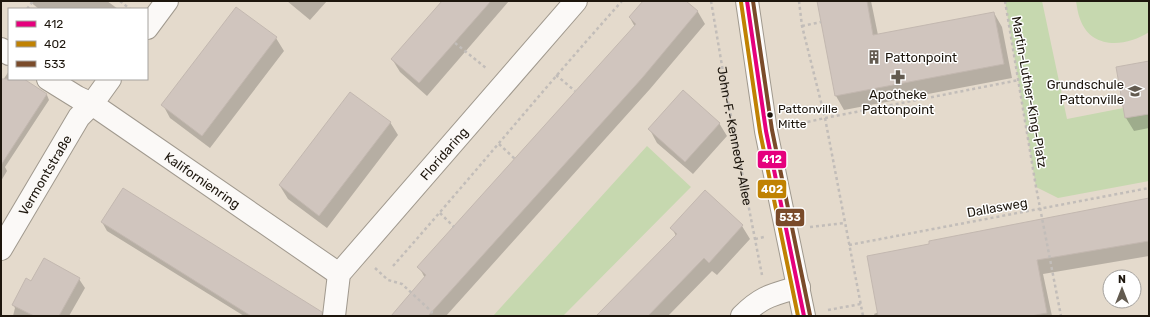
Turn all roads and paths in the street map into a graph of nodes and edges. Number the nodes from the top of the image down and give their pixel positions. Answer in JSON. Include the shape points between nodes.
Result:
{"nodes":[{"id":1,"x":120,"y":1,"type":"edge"},
{"id":2,"x":167,"y":1,"type":"edge"},
{"id":3,"x":576,"y":1,"type":"edge"},
{"id":4,"x":622,"y":1,"type":"edge"},
{"id":5,"x":711,"y":1,"type":"edge"},
{"id":6,"x":747,"y":1,"type":"edge"},
{"id":7,"x":799,"y":1,"type":"edge"},
{"id":8,"x":1005,"y":1,"type":"edge"},
{"id":9,"x":129,"y":8,"type":"edge"},
{"id":10,"x":821,"y":22,"type":"dead end"},
{"id":11,"x":802,"y":26,"type":"junction"},
{"id":12,"x":148,"y":27,"type":"edge"},
{"id":13,"x":454,"y":43,"type":"dead end"},
{"id":14,"x":489,"y":70,"type":"dead end"},
{"id":15,"x":556,"y":75,"type":"junction"},
{"id":16,"x":50,"y":80,"type":"edge"},
{"id":17,"x":109,"y":80,"type":"edge"},
{"id":18,"x":1019,"y":80,"type":"junction"},
{"id":19,"x":575,"y":91,"type":"dead end"},
{"id":20,"x":92,"y":104,"type":"junction"},
{"id":21,"x":825,"y":118,"type":"junction"},
{"id":22,"x":499,"y":144,"type":"junction"},
{"id":23,"x":515,"y":159,"type":"dead end"},
{"id":24,"x":1149,"y":188,"type":"edge"},
{"id":25,"x":1041,"y":210,"type":"junction"},
{"id":26,"x":440,"y":213,"type":"junction"},
{"id":27,"x":454,"y":227,"type":"dead end"},
{"id":28,"x":849,"y":245,"type":"junction"},
{"id":29,"x":1,"y":249,"type":"edge"},
{"id":30,"x":393,"y":266,"type":"dead end"},
{"id":31,"x":373,"y":267,"type":"dead end"},
{"id":32,"x":760,"y":270,"type":"dead end"},
{"id":33,"x":340,"y":274,"type":"junction"},
{"id":34,"x":799,"y":287,"type":"junction"},
{"id":35,"x":861,"y":304,"type":"junction"},
{"id":36,"x":334,"y":316,"type":"edge"},
{"id":37,"x":429,"y":316,"type":"edge"},
{"id":38,"x":742,"y":316,"type":"edge"},
{"id":39,"x":804,"y":316,"type":"edge"},
{"id":40,"x":863,"y":316,"type":"edge"},
{"id":41,"x":1061,"y":316,"type":"edge"}],
"edges":[{"from":1,"to":9,"type":"path"},
{"from":2,"to":12,"type":"street"},
{"from":3,"to":33,"type":"street","name":"Floridaring"},
{"from":4,"to":15,"type":"path"},
{"from":5,"to":32,"type":"path","name":"John-F.-Kennedy-Allee"},
{"from":6,"to":34,"type":"street","via":[[766,131]]},
{"from":7,"to":11,"type":"path"},
{"from":8,"to":18,"type":"path","name":"Martin-Luther-King-Platz"},
{"from":10,"to":11,"type":"path"},
{"from":11,"to":21,"type":"path"},
{"from":13,"to":14,"type":"path"},
{"from":15,"to":19,"type":"path"},
{"from":15,"to":22,"type":"path"},
{"from":16,"to":20,"type":"street","name":"Kalifornienring"},
{"from":17,"to":20,"type":"street"},
{"from":18,"to":21,"type":"path"},
{"from":18,"to":25,"type":"path","name":"Martin-Luther-King-Platz"},
{"from":20,"to":29,"type":"street","name":"Vermontstraße","via":[[80,117]]},
{"from":20,"to":33,"type":"street","name":"Kalifornienring"},
{"from":21,"to":28,"type":"path"},
{"from":22,"to":23,"type":"path"},
{"from":22,"to":26,"type":"path"},
{"from":24,"to":25,"type":"path","name":"Dallasweg"},
{"from":25,"to":28,"type":"path","name":"Dallasweg"},
{"from":25,"to":41,"type":"path","name":"Martin-Luther-King-Platz"},
{"from":26,"to":27,"type":"path"},
{"from":26,"to":30,"type":"path"},
{"from":28,"to":35,"type":"path"},
{"from":31,"to":37,"type":"path","via":[[388,280],[402,284],[432,312]]},
{"from":33,"to":36,"type":"street"},
{"from":34,"to":38,"type":"street","via":[[756,302]]},
{"from":34,"to":39,"type":"street"},
{"from":35,"to":39,"type":"path"},
{"from":35,"to":40,"type":"path"}]}
